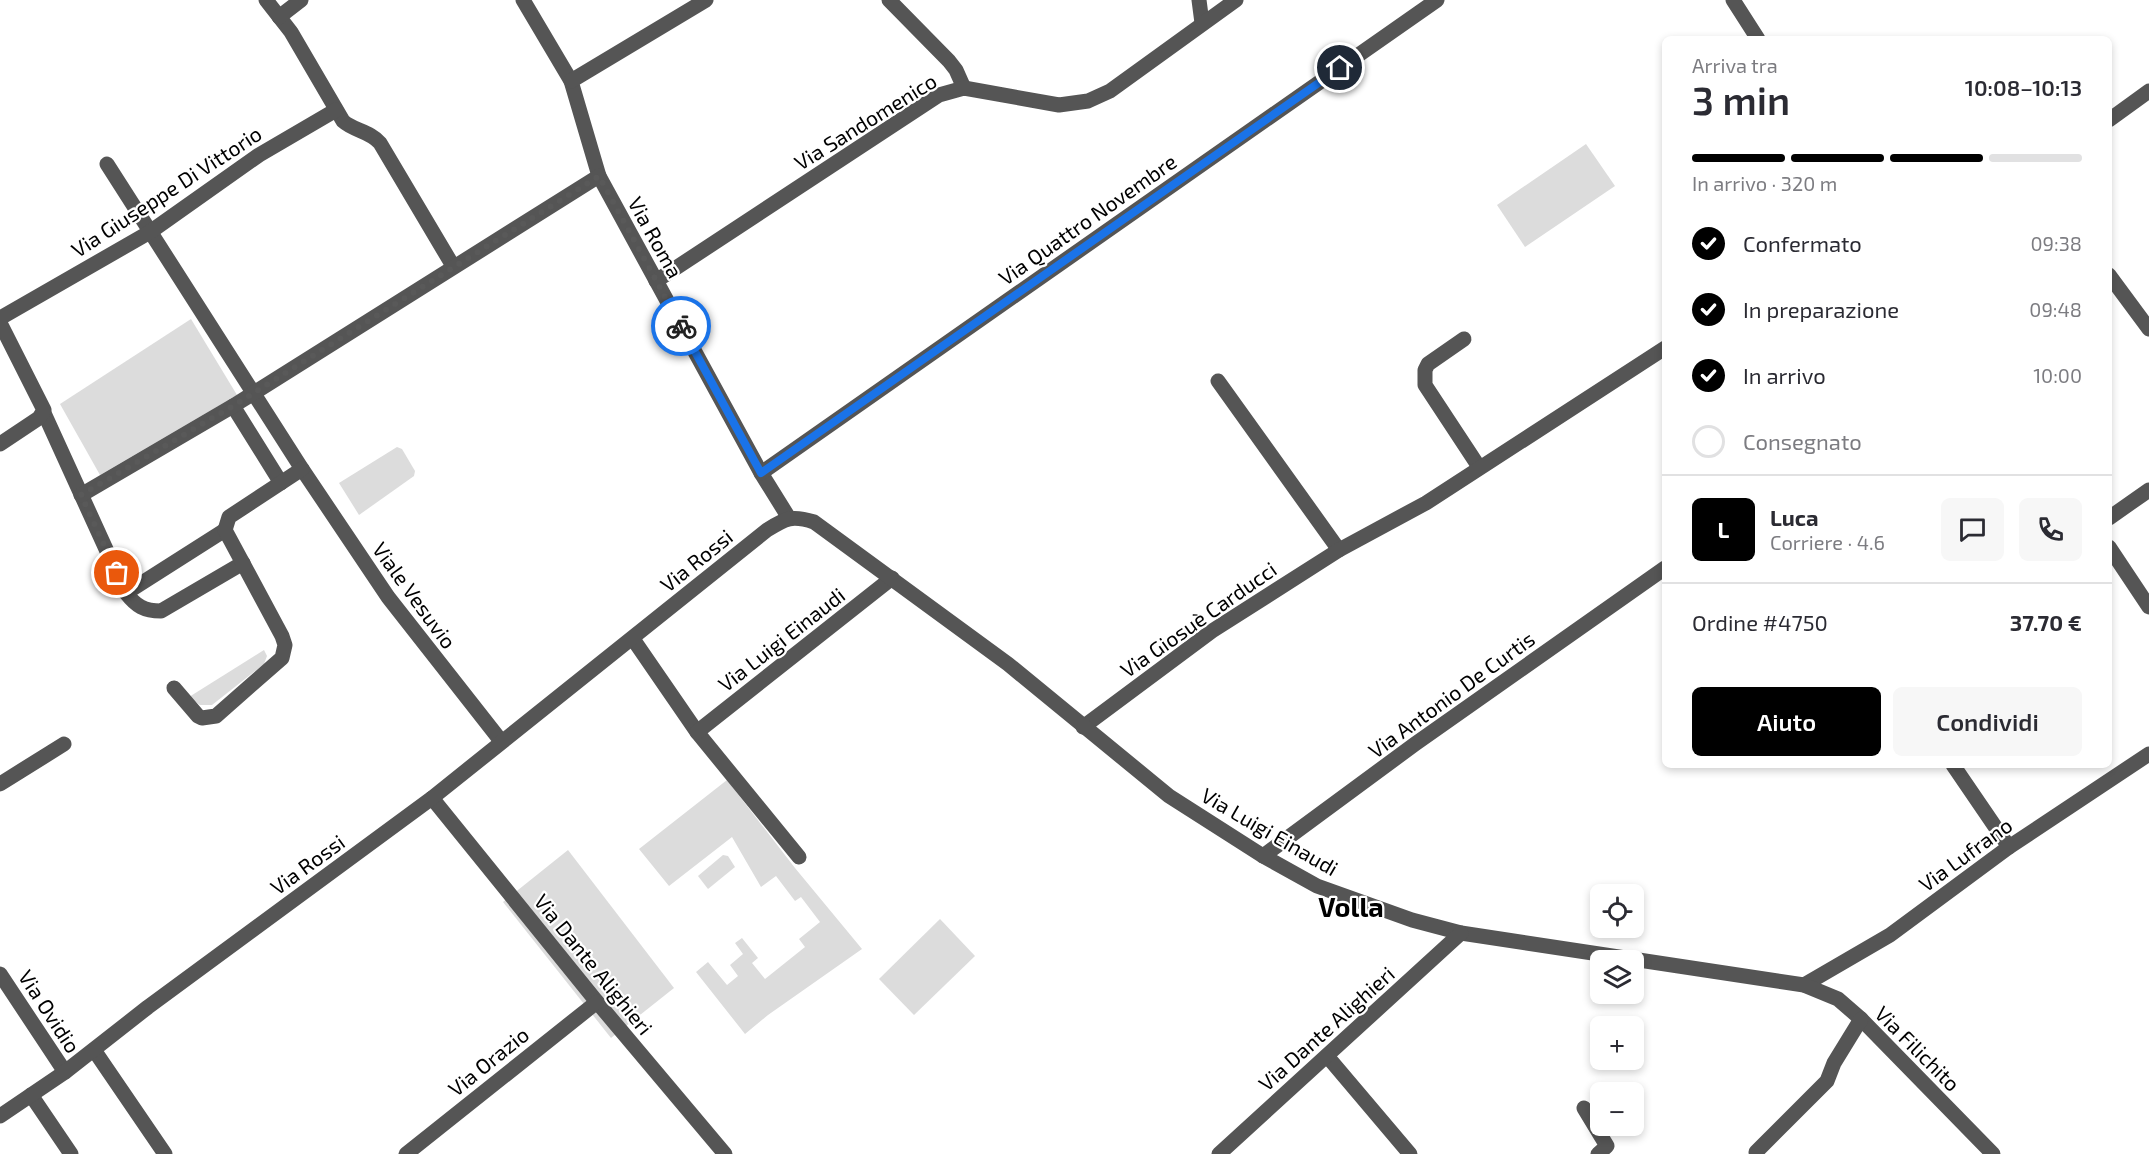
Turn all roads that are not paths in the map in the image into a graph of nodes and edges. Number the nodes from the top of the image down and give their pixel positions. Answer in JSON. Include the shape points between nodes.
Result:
{"nodes":[{"id":1,"x":266,"y":0,"type":"edge"},
{"id":2,"x":301,"y":0,"type":"edge"},
{"id":3,"x":523,"y":0,"type":"edge"},
{"id":4,"x":706,"y":0,"type":"edge"},
{"id":5,"x":889,"y":0,"type":"edge"},
{"id":6,"x":1198,"y":0,"type":"edge"},
{"id":7,"x":1236,"y":0,"type":"edge"},
{"id":8,"x":1437,"y":0,"type":"edge"},
{"id":9,"x":1733,"y":0,"type":"edge"},
{"id":10,"x":279,"y":17,"type":"junction"},
{"id":11,"x":1202,"y":23,"type":"junction"},
{"id":12,"x":1756,"y":36,"type":"edge"},
{"id":13,"x":571,"y":81,"type":"junction"},
{"id":14,"x":964,"y":88,"type":"junction"},
{"id":15,"x":2149,"y":91,"type":"edge"},
{"id":16,"x":336,"y":110,"type":"junction"},
{"id":17,"x":2112,"y":118,"type":"edge"},
{"id":18,"x":106,"y":164,"type":"dead end"},
{"id":19,"x":599,"y":176,"type":"junction"},
{"id":20,"x":150,"y":232,"type":"junction"},
{"id":21,"x":453,"y":266,"type":"junction"},
{"id":22,"x":2112,"y":279,"type":"edge"},
{"id":23,"x":656,"y":281,"type":"junction"},
{"id":24,"x":2149,"y":329,"type":"edge"},
{"id":25,"x":1464,"y":339,"type":"dead end"},
{"id":26,"x":1662,"y":350,"type":"edge"},
{"id":27,"x":1218,"y":381,"type":"dead end"},
{"id":28,"x":253,"y":393,"type":"junction"},
{"id":29,"x":233,"y":406,"type":"junction"},
{"id":30,"x":44,"y":413,"type":"junction"},
{"id":31,"x":0,"y":444,"type":"edge"},
{"id":32,"x":1479,"y":467,"type":"junction"},
{"id":33,"x":302,"y":469,"type":"junction"},
{"id":34,"x":761,"y":473,"type":"junction"},
{"id":35,"x":281,"y":483,"type":"junction"},
{"id":36,"x":2149,"y":490,"type":"edge"},
{"id":37,"x":81,"y":495,"type":"junction"},
{"id":38,"x":2112,"y":516,"type":"edge"},
{"id":39,"x":789,"y":518,"type":"junction"},
{"id":40,"x":225,"y":530,"type":"junction"},
{"id":41,"x":1339,"y":550,"type":"junction"},
{"id":42,"x":2112,"y":552,"type":"edge"},
{"id":43,"x":243,"y":563,"type":"junction"},
{"id":44,"x":1662,"y":570,"type":"edge"},
{"id":45,"x":892,"y":578,"type":"junction"},
{"id":46,"x":126,"y":593,"type":"junction"},
{"id":47,"x":2149,"y":607,"type":"edge"},
{"id":48,"x":633,"y":639,"type":"junction"},
{"id":49,"x":174,"y":688,"type":"dead end"},
{"id":50,"x":1083,"y":727,"type":"junction"},
{"id":51,"x":696,"y":732,"type":"junction"},
{"id":52,"x":501,"y":741,"type":"junction"},
{"id":53,"x":64,"y":744,"type":"dead end"},
{"id":54,"x":2149,"y":754,"type":"edge"},
{"id":55,"x":1955,"y":768,"type":"edge"},
{"id":56,"x":0,"y":784,"type":"edge"},
{"id":57,"x":432,"y":798,"type":"junction"},
{"id":58,"x":2009,"y":847,"type":"junction"},
{"id":59,"x":1263,"y":856,"type":"junction"},
{"id":60,"x":799,"y":857,"type":"dead end"},
{"id":61,"x":1461,"y":933,"type":"junction"},
{"id":62,"x":0,"y":974,"type":"edge"},
{"id":63,"x":1804,"y":985,"type":"junction"},
{"id":64,"x":597,"y":1002,"type":"junction"},
{"id":65,"x":1861,"y":1019,"type":"junction"},
{"id":66,"x":94,"y":1050,"type":"junction"},
{"id":67,"x":1327,"y":1056,"type":"junction"},
{"id":68,"x":65,"y":1072,"type":"junction"},
{"id":69,"x":31,"y":1095,"type":"junction"},
{"id":70,"x":1584,"y":1108,"type":"dead end"},
{"id":71,"x":0,"y":1116,"type":"edge"},
{"id":72,"x":720,"y":1152,"type":"edge"},
{"id":73,"x":1756,"y":1152,"type":"dead end"},
{"id":74,"x":71,"y":1154,"type":"edge"},
{"id":75,"x":165,"y":1154,"type":"edge"},
{"id":76,"x":406,"y":1154,"type":"edge"},
{"id":77,"x":1219,"y":1154,"type":"edge"},
{"id":78,"x":1410,"y":1154,"type":"edge"},
{"id":79,"x":1598,"y":1154,"type":"edge"},
{"id":80,"x":1993,"y":1154,"type":"edge"}],
"edges":[{"from":1,"to":10,"type":"street"},
{"from":2,"to":10,"type":"street"},
{"from":3,"to":13,"type":"street","name":"Via Roma"},
{"from":4,"to":13,"type":"street"},
{"from":5,"to":14,"type":"street","via":[[949,60]]},
{"from":6,"to":11,"type":"street"},
{"from":7,"to":11,"type":"street","name":"Via Sandomenico"},
{"from":8,"to":34,"type":"street","name":"Via Quattro Novembre"},
{"from":9,"to":12,"type":"street"},
{"from":10,"to":16,"type":"street"},
{"from":11,"to":14,"type":"street","name":"Via Sandomenico","via":[[1110,91],[1088,101],[1059,105]]},
{"from":13,"to":19,"type":"street","name":"Via Roma"},
{"from":14,"to":23,"type":"street","name":"Via Sandomenico","via":[[927,102]]},
{"from":15,"to":17,"type":"street"},
{"from":16,"to":20,"type":"street","name":"Via Giuseppe Di Vittorio","via":[[259,155]]},
{"from":16,"to":21,"type":"street","via":[[347,124],[380,143]]},
{"from":18,"to":20,"type":"street","name":"Viale Vesuvio"},
{"from":19,"to":21,"type":"street"},
{"from":19,"to":23,"type":"street","name":"Via Roma"},
{"from":20,"to":28,"type":"street","name":"Viale Vesuvio"},
{"from":20,"to":30,"type":"street","name":"Via Giuseppe Di Vittorio","via":[[1,320]]},
{"from":21,"to":28,"type":"street"},
{"from":22,"to":24,"type":"street"},
{"from":23,"to":34,"type":"street","name":"Via Roma"},
{"from":25,"to":32,"type":"street","via":[[1428,364],[1425,385]]},
{"from":26,"to":32,"type":"street","name":"Via Giosuè Carducci"},
{"from":27,"to":41,"type":"street"},
{"from":28,"to":29,"type":"street"},
{"from":28,"to":33,"type":"street","name":"Viale Vesuvio"},
{"from":29,"to":35,"type":"street"},
{"from":29,"to":37,"type":"street"},
{"from":30,"to":31,"type":"street"},
{"from":30,"to":37,"type":"street"},
{"from":32,"to":41,"type":"street","name":"Via Giosuè Carducci","via":[[1426,503]]},
{"from":33,"to":35,"type":"street"},
{"from":33,"to":52,"type":"street","name":"Viale Vesuvio","via":[[387,597]]},
{"from":34,"to":39,"type":"street","name":"Via Roma"},
{"from":35,"to":40,"type":"street","via":[[229,517]]},
{"from":36,"to":38,"type":"street"},
{"from":37,"to":46,"type":"street"},
{"from":39,"to":45,"type":"street","name":"Via Luigi Einaudi","via":[[814,522]]},
{"from":39,"to":48,"type":"street","name":"Via Rossi","via":[[767,530]]},
{"from":40,"to":43,"type":"street"},
{"from":40,"to":46,"type":"street"},
{"from":41,"to":50,"type":"street","name":"Via Giosuè Carducci","via":[[1212,631]]},
{"from":42,"to":47,"type":"street"},
{"from":43,"to":46,"type":"street","via":[[161,611],[142,608]]},
{"from":43,"to":49,"type":"street","via":[[282,636],[282,658],[216,716],[198,716]]},
{"from":44,"to":59,"type":"street","name":"Via Antonio De Curtis"},
{"from":45,"to":50,"type":"street","name":"Via Luigi Einaudi","via":[[1008,664]]},
{"from":45,"to":51,"type":"street","name":"Via Luigi Einaudi"},
{"from":48,"to":51,"type":"street"},
{"from":48,"to":52,"type":"street","name":"Via Rossi"},
{"from":50,"to":59,"type":"street","name":"Via Luigi Einaudi","via":[[1169,796]]},
{"from":51,"to":60,"type":"street"},
{"from":52,"to":57,"type":"street","name":"Via Rossi"},
{"from":53,"to":56,"type":"street"},
{"from":54,"to":58,"type":"street","name":"Via Lufrano"},
{"from":55,"to":58,"type":"street"},
{"from":57,"to":64,"type":"street","name":"Via Dante Alighieri"},
{"from":57,"to":66,"type":"street","name":"Via Rossi"},
{"from":58,"to":63,"type":"street","name":"Via Lufrano","via":[[1890,935]]},
{"from":59,"to":61,"type":"street","name":"Via Luigi Einaudi","via":[[1317,886]]},
{"from":61,"to":63,"type":"street","name":"Via Luigi Einaudi"},
{"from":61,"to":67,"type":"street","name":"Via Dante Alighieri"},
{"from":62,"to":68,"type":"street","name":"Via Ovidio"},
{"from":63,"to":65,"type":"street","name":"Via Filichito","via":[[1838,999]]},
{"from":64,"to":72,"type":"street","name":"Via Dante Alighieri"},
{"from":64,"to":76,"type":"street","name":"Via Orazio"},
{"from":65,"to":73,"type":"street","via":[[1827,1081]]},
{"from":65,"to":80,"type":"street","name":"Via Filichito"},
{"from":66,"to":68,"type":"street","name":"Via Rossi"},
{"from":66,"to":75,"type":"street"},
{"from":67,"to":77,"type":"street","name":"Via Dante Alighieri"},
{"from":67,"to":78,"type":"street"},
{"from":68,"to":69,"type":"street","name":"Via Rossi"},
{"from":69,"to":71,"type":"street","name":"Via Rossi"},
{"from":69,"to":74,"type":"street"},
{"from":70,"to":79,"type":"street","via":[[1607,1146]]}]}
